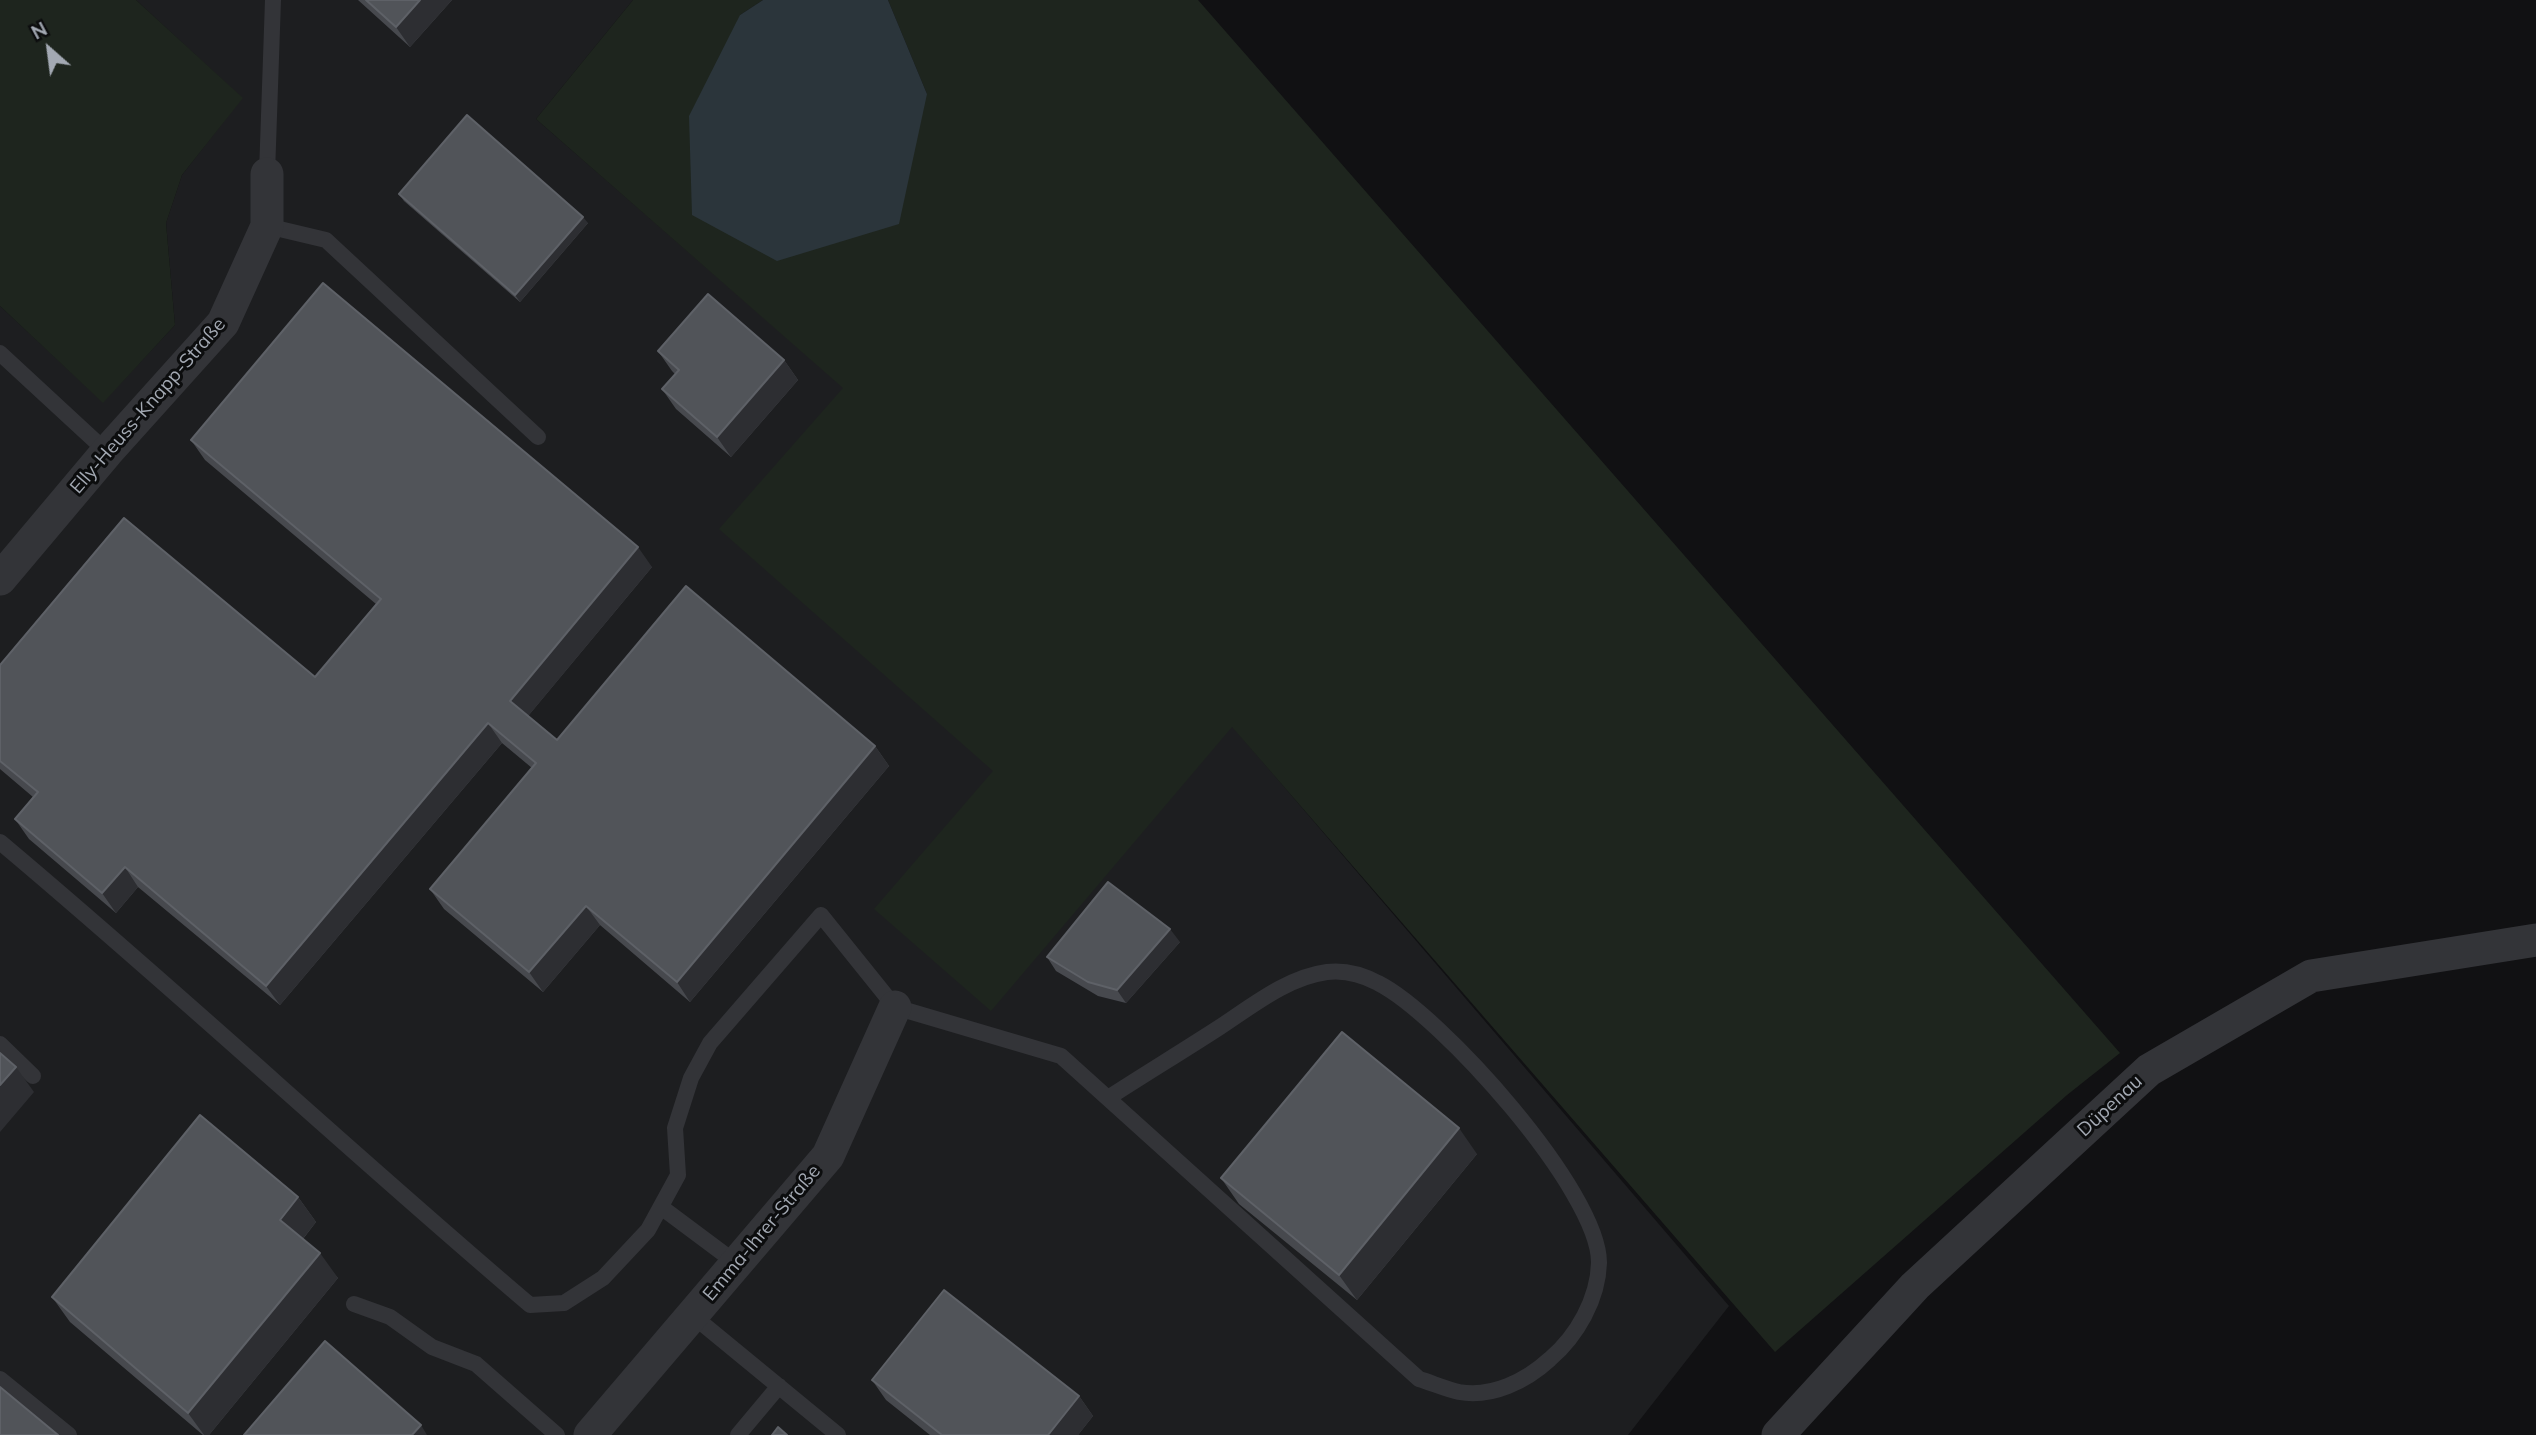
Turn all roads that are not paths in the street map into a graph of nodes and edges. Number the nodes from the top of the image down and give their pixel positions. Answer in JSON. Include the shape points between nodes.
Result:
{"nodes":[{"id":1,"x":273,"y":0,"type":"edge"},
{"id":2,"x":267,"y":174,"type":"joint"},
{"id":3,"x":267,"y":226,"type":"junction"},
{"id":4,"x":0,"y":354,"type":"edge"},
{"id":5,"x":538,"y":437,"type":"dead end"},
{"id":6,"x":107,"y":452,"type":"junction"},
{"id":7,"x":0,"y":579,"type":"edge"},
{"id":8,"x":0,"y":842,"type":"edge"},
{"id":9,"x":2536,"y":940,"type":"edge"},
{"id":10,"x":895,"y":1007,"type":"junction"},
{"id":11,"x":0,"y":1044,"type":"edge"},
{"id":12,"x":33,"y":1076,"type":"dead end"},
{"id":13,"x":1108,"y":1098,"type":"junction"},
{"id":14,"x":661,"y":1207,"type":"junction"},
{"id":15,"x":736,"y":1263,"type":"junction"},
{"id":16,"x":354,"y":1304,"type":"dead end"},
{"id":17,"x":692,"y":1315,"type":"junction"},
{"id":18,"x":0,"y":1379,"type":"edge"},
{"id":19,"x":779,"y":1386,"type":"junction"},
{"id":20,"x":69,"y":1435,"type":"edge"},
{"id":21,"x":557,"y":1435,"type":"edge"},
{"id":22,"x":590,"y":1435,"type":"edge"},
{"id":23,"x":738,"y":1435,"type":"edge"},
{"id":24,"x":838,"y":1435,"type":"edge"},
{"id":25,"x":1778,"y":1435,"type":"edge"}],
"edges":[{"from":1,"to":2,"type":"lane"},
{"from":2,"to":3,"type":"street","name":"Elly-Heuss-Knapp-Straße"},
{"from":3,"to":5,"type":"lane","via":[[326,240]]},
{"from":3,"to":6,"type":"street","name":"Elly-Heuss-Knapp-Straße","via":[[223,323]]},
{"from":4,"to":6,"type":"lane"},
{"from":6,"to":7,"type":"street","name":"Elly-Heuss-Knapp-Straße"},
{"from":8,"to":14,"type":"lane","via":[[530,1305],[564,1303],[603,1278],[648,1230]]},
{"from":9,"to":25,"type":"street","name":"Düpenau","via":[[2311,976],[2149,1070],[1915,1286]]},
{"from":10,"to":13,"type":"lane","via":[[1061,1056]]},
{"from":10,"to":14,"type":"lane","via":[[821,915],[709,1043],[691,1078],[675,1128],[678,1175]]},
{"from":10,"to":15,"type":"street","name":"Emma-Ihrer-Straße","via":[[828,1156]]},
{"from":11,"to":12,"type":"lane"},
{"from":13,"to":13,"type":"lane","via":[[1419,1379],[1459,1392],[1506,1388],[1559,1352],[1587,1311],[1599,1261],[1580,1201],[1481,1073],[1430,1022],[1379,983],[1356,974],[1328,972],[1303,978]]},
{"from":14,"to":15,"type":"lane"},
{"from":15,"to":17,"type":"street","name":"Emma-Ihrer-Straße"},
{"from":16,"to":21,"type":"lane","via":[[390,1317],[432,1347],[476,1364]]},
{"from":17,"to":19,"type":"lane"},
{"from":17,"to":22,"type":"street","name":"Emma-Ihrer-Straße"},
{"from":18,"to":20,"type":"lane"},
{"from":19,"to":23,"type":"lane"},
{"from":19,"to":24,"type":"lane"}]}
